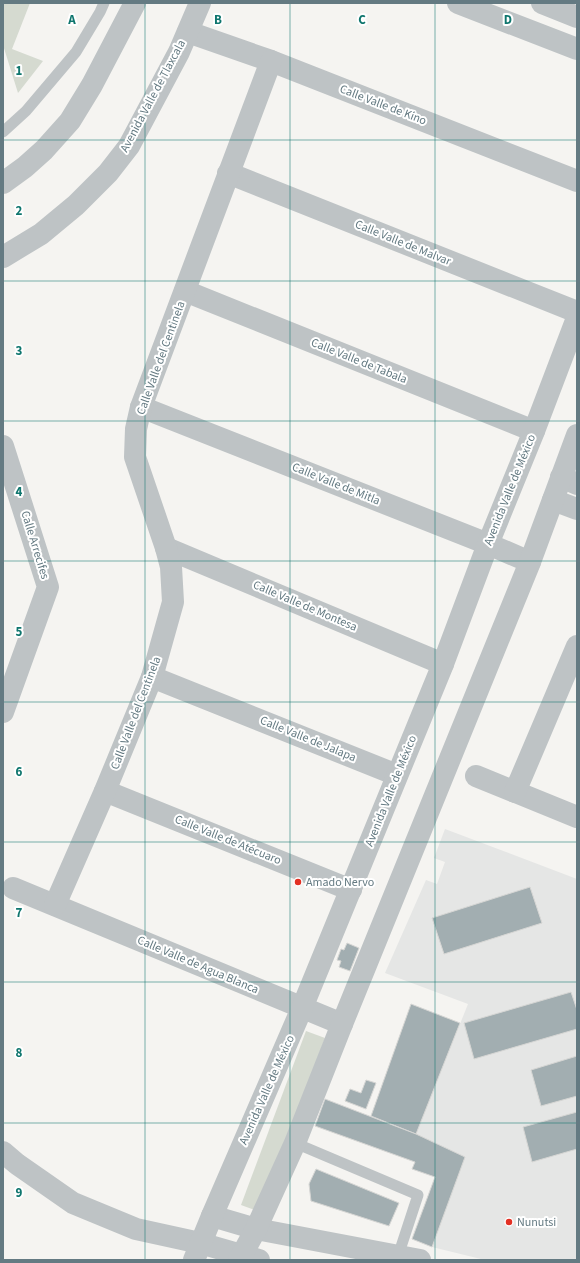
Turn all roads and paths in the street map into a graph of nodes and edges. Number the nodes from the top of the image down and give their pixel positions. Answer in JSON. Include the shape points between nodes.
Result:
{"nodes":[{"id":1,"x":104,"y":3,"type":"edge"},
{"id":2,"x":135,"y":3,"type":"edge"},
{"id":3,"x":200,"y":3,"type":"edge"},
{"id":4,"x":458,"y":3,"type":"edge"},
{"id":5,"x":542,"y":3,"type":"edge"},
{"id":6,"x":577,"y":17,"type":"edge"},
{"id":7,"x":188,"y":32,"type":"junction"},
{"id":8,"x":577,"y":49,"type":"edge"},
{"id":9,"x":271,"y":61,"type":"junction"},
{"id":10,"x":3,"y":132,"type":"edge"},
{"id":11,"x":228,"y":173,"type":"junction"},
{"id":12,"x":577,"y":181,"type":"edge"},
{"id":13,"x":3,"y":183,"type":"edge"},
{"id":14,"x":3,"y":257,"type":"edge"},
{"id":15,"x":185,"y":291,"type":"junction"},
{"id":16,"x":577,"y":312,"type":"edge"},
{"id":17,"x":577,"y":318,"type":"edge"},
{"id":18,"x":141,"y":407,"type":"junction"},
{"id":19,"x":534,"y":431,"type":"junction"},
{"id":20,"x":577,"y":435,"type":"edge"},
{"id":21,"x":3,"y":446,"type":"edge"},
{"id":22,"x":569,"y":481,"type":"edge"},
{"id":23,"x":553,"y":500,"type":"junction"},
{"id":24,"x":577,"y":509,"type":"edge"},
{"id":25,"x":488,"y":544,"type":"junction"},
{"id":26,"x":166,"y":548,"type":"junction"},
{"id":27,"x":530,"y":562,"type":"junction"},
{"id":28,"x":577,"y":646,"type":"edge"},
{"id":29,"x":443,"y":664,"type":"junction"},
{"id":30,"x":152,"y":677,"type":"junction"},
{"id":31,"x":570,"y":682,"type":"edge"},
{"id":32,"x":3,"y":712,"type":"edge"},
{"id":33,"x":397,"y":775,"type":"junction"},
{"id":34,"x":476,"y":776,"type":"dead end"},
{"id":35,"x":105,"y":791,"type":"junction"},
{"id":36,"x":515,"y":792,"type":"junction"},
{"id":37,"x":577,"y":817,"type":"edge"},
{"id":38,"x":13,"y":888,"type":"dead end"},
{"id":39,"x":351,"y":890,"type":"junction"},
{"id":40,"x":55,"y":905,"type":"junction"},
{"id":41,"x":302,"y":1008,"type":"junction"},
{"id":42,"x":342,"y":1024,"type":"junction"},
{"id":43,"x":295,"y":1143,"type":"junction"},
{"id":44,"x":3,"y":1152,"type":"edge"},
{"id":45,"x":212,"y":1216,"type":"junction"},
{"id":46,"x":256,"y":1229,"type":"junction"},
{"id":47,"x":197,"y":1252,"type":"edge"},
{"id":48,"x":398,"y":1256,"type":"junction"},
{"id":49,"x":246,"y":1258,"type":"edge"},
{"id":50,"x":420,"y":1260,"type":"edge"}],
"edges":[{"from":1,"to":10,"type":"lane","via":[[76,52],[26,111]]},
{"from":2,"to":13,"type":"street","via":[[70,121],[44,150]]},
{"from":3,"to":7,"type":"street","name":"Avenida Valle de Tlaxcala"},
{"from":4,"to":8,"type":"street"},
{"from":5,"to":6,"type":"street"},
{"from":7,"to":9,"type":"street","name":"Calle Valle de Kino"},
{"from":7,"to":14,"type":"street","name":"Avenida Valle de Tlaxcala","via":[[129,146],[108,173],[76,205],[41,234]]},
{"from":9,"to":11,"type":"street","name":"Calle Valle del Centinela"},
{"from":9,"to":12,"type":"street","name":"Calle Valle de Kino"},
{"from":11,"to":15,"type":"street","name":"Calle Valle del Centinela"},
{"from":11,"to":16,"type":"street","name":"Calle Valle de Malvar"},
{"from":15,"to":18,"type":"street","name":"Calle Valle del Centinela"},
{"from":15,"to":19,"type":"street","name":"Calle Valle de Tabala"},
{"from":17,"to":19,"type":"street","name":"Avenida Valle de México"},
{"from":18,"to":25,"type":"street","name":"Calle Valle de Mitla"},
{"from":18,"to":26,"type":"street","name":"Calle Valle del Centinela","via":[[134,457]]},
{"from":19,"to":25,"type":"street","name":"Avenida Valle de México"},
{"from":20,"to":22,"type":"street"},
{"from":21,"to":32,"type":"street","name":"Calle Arrecifes","via":[[48,587]]},
{"from":22,"to":23,"type":"street"},
{"from":23,"to":24,"type":"street"},
{"from":23,"to":27,"type":"street"},
{"from":25,"to":27,"type":"street","name":"Calle Valle de Mitla"},
{"from":25,"to":29,"type":"street","name":"Avenida Valle de México"},
{"from":26,"to":29,"type":"street","name":"Calle Valle de Montesa"},
{"from":26,"to":30,"type":"street","name":"Calle Valle del Centinela","via":[[171,567],[173,602]]},
{"from":27,"to":42,"type":"street"},
{"from":28,"to":31,"type":"street"},
{"from":29,"to":33,"type":"street","name":"Avenida Valle de México"},
{"from":30,"to":33,"type":"street","name":"Calle Valle de Jalapa"},
{"from":30,"to":35,"type":"street","name":"Calle Valle del Centinela"},
{"from":31,"to":36,"type":"street"},
{"from":33,"to":39,"type":"street","name":"Avenida Valle de México"},
{"from":34,"to":36,"type":"street"},
{"from":35,"to":39,"type":"street","name":"Calle Valle de Atécuaro"},
{"from":35,"to":40,"type":"street","name":"Calle Valle del Centinela"},
{"from":36,"to":37,"type":"street"},
{"from":38,"to":40,"type":"street","name":"Calle Valle de Agua Blanca"},
{"from":39,"to":41,"type":"street","name":"Avenida Valle de México"},
{"from":40,"to":41,"type":"street","name":"Calle Valle de Agua Blanca"},
{"from":41,"to":42,"type":"street","name":"Calle Valle de Agua Blanca"},
{"from":41,"to":45,"type":"street","name":"Avenida Valle de México"},
{"from":42,"to":43,"type":"street"},
{"from":43,"to":46,"type":"street"},
{"from":43,"to":48,"type":"lane","via":[[418,1195]]},
{"from":44,"to":47,"type":"street","via":[[73,1203]]},
{"from":45,"to":46,"type":"street"},
{"from":45,"to":47,"type":"street","name":"Avenida Valle de México"},
{"from":46,"to":48,"type":"street"},
{"from":46,"to":49,"type":"street"},
{"from":47,"to":49,"type":"street"},
{"from":48,"to":50,"type":"street"}]}
